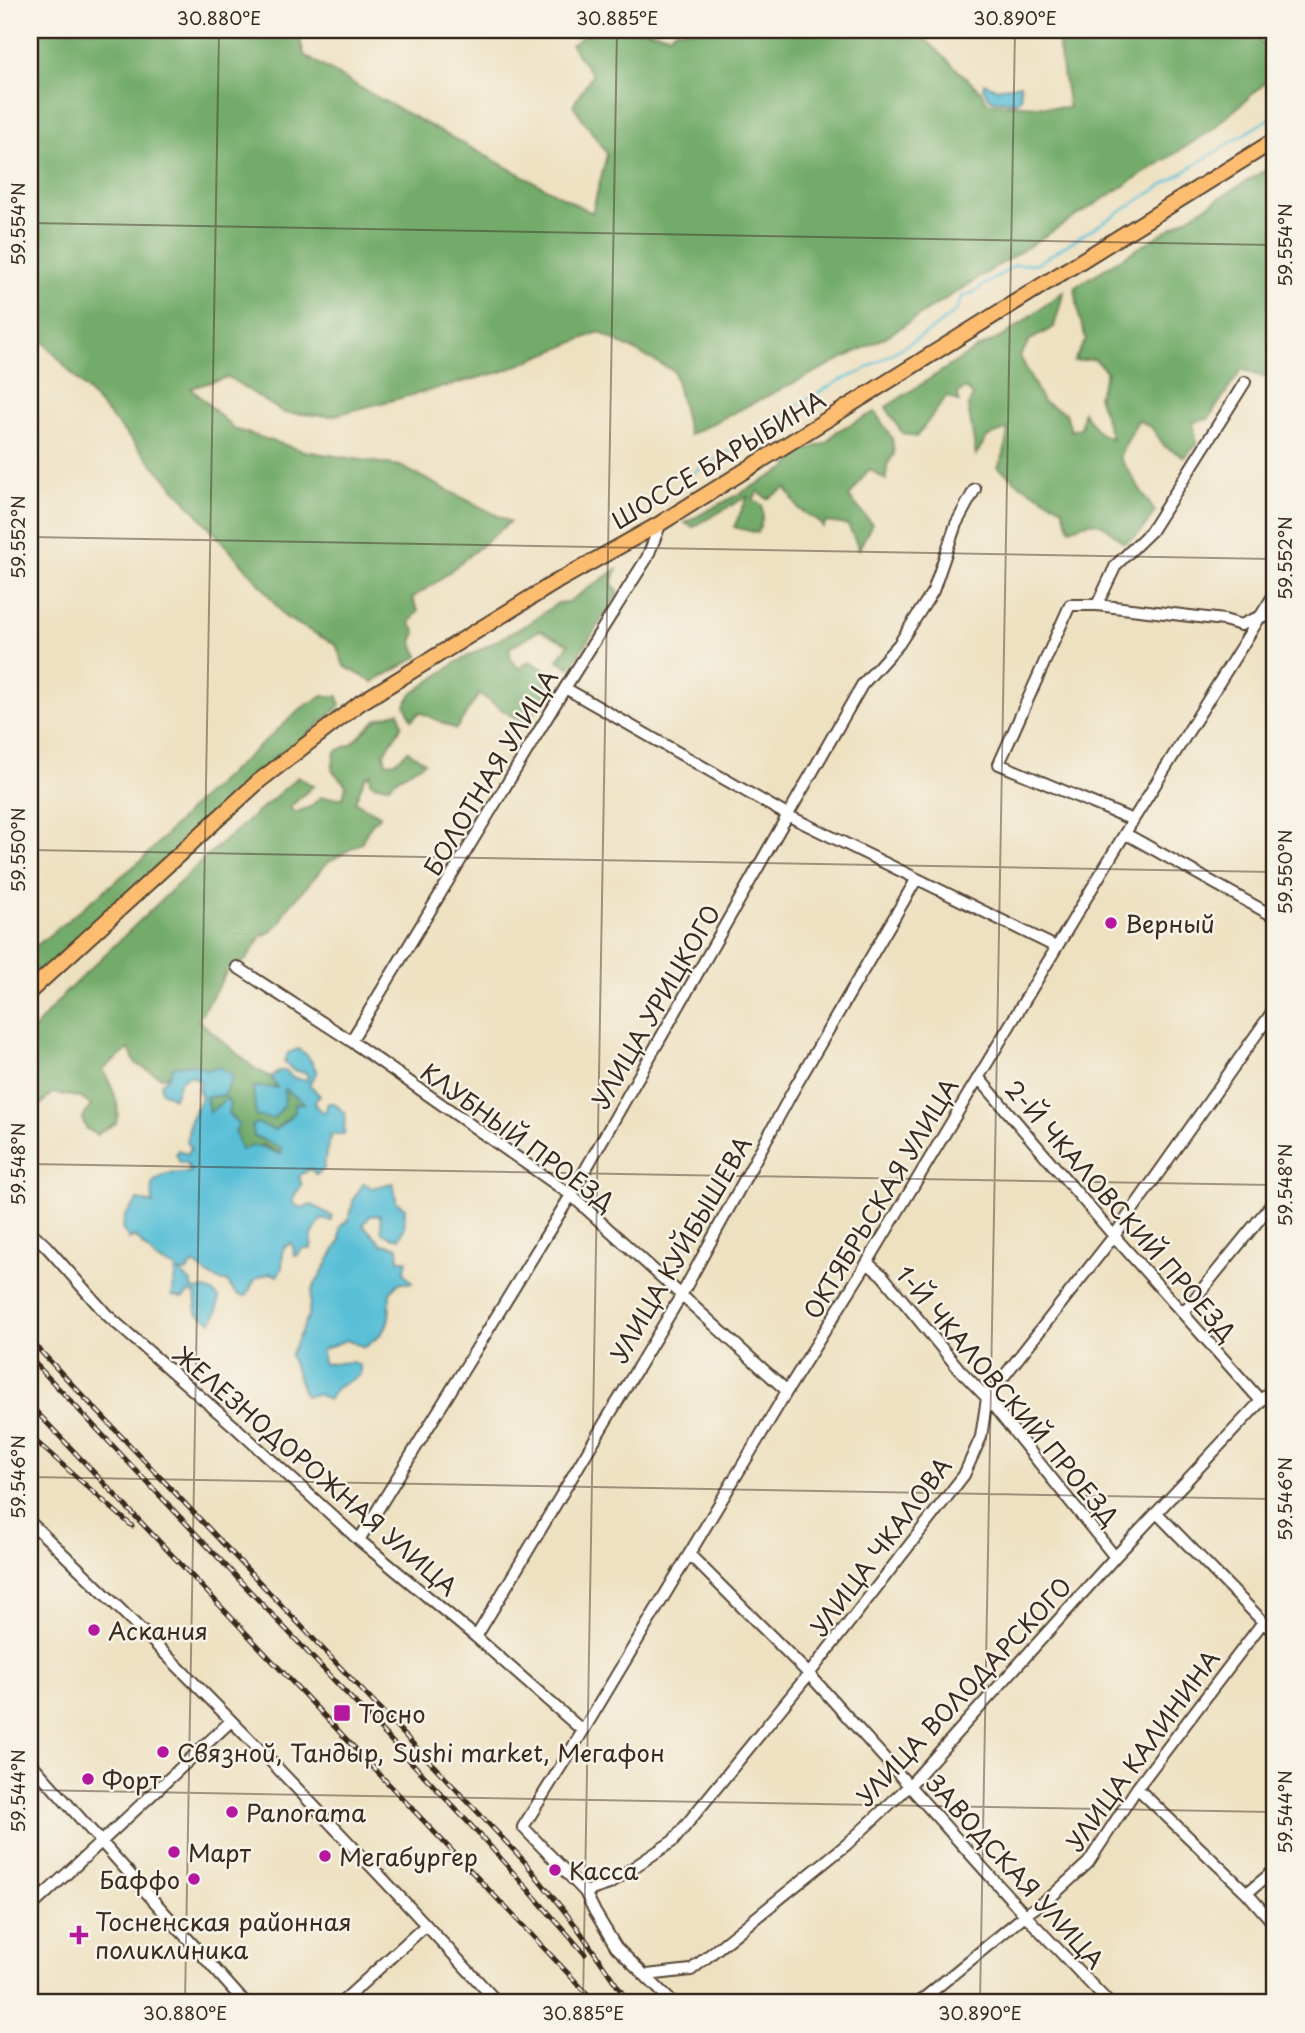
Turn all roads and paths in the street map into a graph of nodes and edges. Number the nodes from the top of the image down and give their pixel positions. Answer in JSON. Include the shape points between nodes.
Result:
{"nodes":[{"id":1,"x":1275,"y":140,"type":"edge"},
{"id":2,"x":1245,"y":382,"type":"dead end"},
{"id":3,"x":975,"y":489,"type":"dead end"},
{"id":4,"x":661,"y":523,"type":"junction"},
{"id":5,"x":1275,"y":593,"type":"edge"},
{"id":6,"x":1097,"y":604,"type":"junction"},
{"id":7,"x":1262,"y":615,"type":"junction"},
{"id":8,"x":1275,"y":617,"type":"edge"},
{"id":9,"x":565,"y":688,"type":"junction"},
{"id":10,"x":789,"y":816,"type":"junction"},
{"id":11,"x":1133,"y":820,"type":"junction"},
{"id":12,"x":1126,"y":834,"type":"junction"},
{"id":13,"x":916,"y":880,"type":"junction"},
{"id":14,"x":1275,"y":917,"type":"edge"},
{"id":15,"x":1056,"y":947,"type":"junction"},
{"id":16,"x":237,"y":967,"type":"dead end"},
{"id":17,"x":30,"y":991,"type":"edge"},
{"id":18,"x":1275,"y":1008,"type":"edge"},
{"id":19,"x":351,"y":1041,"type":"junction"},
{"id":20,"x":978,"y":1077,"type":"junction"},
{"id":21,"x":571,"y":1195,"type":"junction"},
{"id":22,"x":1275,"y":1200,"type":"edge"},
{"id":23,"x":30,"y":1231,"type":"edge"},
{"id":24,"x":1114,"y":1236,"type":"junction"},
{"id":25,"x":867,"y":1263,"type":"junction"},
{"id":26,"x":682,"y":1294,"type":"junction"},
{"id":27,"x":1183,"y":1313,"type":"junction"},
{"id":28,"x":1275,"y":1386,"type":"edge"},
{"id":29,"x":787,"y":1391,"type":"junction"},
{"id":30,"x":987,"y":1398,"type":"junction"},
{"id":31,"x":1261,"y":1401,"type":"junction"},
{"id":32,"x":1157,"y":1513,"type":"junction"},
{"id":33,"x":30,"y":1522,"type":"edge"},
{"id":34,"x":359,"y":1540,"type":"junction"},
{"id":35,"x":689,"y":1554,"type":"junction"},
{"id":36,"x":1115,"y":1557,"type":"junction"},
{"id":37,"x":1263,"y":1622,"type":"junction"},
{"id":38,"x":1275,"y":1634,"type":"edge"},
{"id":39,"x":476,"y":1637,"type":"junction"},
{"id":40,"x":809,"y":1674,"type":"junction"},
{"id":41,"x":231,"y":1721,"type":"junction"},
{"id":42,"x":583,"y":1731,"type":"junction"},
{"id":43,"x":30,"y":1762,"type":"edge"},
{"id":44,"x":909,"y":1786,"type":"junction"},
{"id":45,"x":1137,"y":1788,"type":"junction"},
{"id":46,"x":102,"y":1841,"type":"junction"},
{"id":47,"x":1275,"y":1870,"type":"edge"},
{"id":48,"x":585,"y":1892,"type":"junction"},
{"id":49,"x":1247,"y":1893,"type":"junction"},
{"id":50,"x":30,"y":1908,"type":"edge"},
{"id":51,"x":1025,"y":1915,"type":"junction"},
{"id":52,"x":426,"y":1925,"type":"junction"},
{"id":53,"x":1275,"y":1925,"type":"edge"},
{"id":54,"x":647,"y":1975,"type":"junction"},
{"id":55,"x":245,"y":2003,"type":"edge"},
{"id":56,"x":341,"y":2003,"type":"edge"},
{"id":57,"x":498,"y":2003,"type":"edge"},
{"id":58,"x":673,"y":2003,"type":"edge"},
{"id":59,"x":918,"y":2003,"type":"edge"},
{"id":60,"x":1108,"y":2003,"type":"edge"}],
"edges":[{"from":1,"to":4,"type":"main road","name":"ШОССЕ БАРЫБИНА"},
{"from":2,"to":6,"type":"street","via":[[1151,531],[1116,565]]},
{"from":3,"to":10,"type":"street","name":"УЛИЦА УРИЦКОГО","via":[[956,524],[933,591],[899,644],[862,685]]},
{"from":4,"to":9,"type":"street","name":"БОЛОТНАЯ УЛИЦА","via":[[647,558]]},
{"from":4,"to":17,"type":"main road","name":"ШОССЕ БАРЫБИНА","via":[[360,703],[259,781]]},
{"from":5,"to":7,"type":"street","name":"ОКТЯБРЬСКАЯ УЛИЦА"},
{"from":6,"to":7,"type":"street","via":[[1241,625]]},
{"from":6,"to":11,"type":"street","via":[[1070,604],[999,764]]},
{"from":7,"to":8,"type":"street"},
{"from":7,"to":11,"type":"street","name":"ОКТЯБРЬСКАЯ УЛИЦА"},
{"from":9,"to":10,"type":"street"},
{"from":9,"to":19,"type":"street","name":"БОЛОТНАЯ УЛИЦА"},
{"from":10,"to":13,"type":"street"},
{"from":10,"to":21,"type":"street","name":"УЛИЦА УРИЦКОГО"},
{"from":11,"to":12,"type":"street","name":"ОКТЯБРЬСКАЯ УЛИЦА"},
{"from":12,"to":14,"type":"street"},
{"from":12,"to":15,"type":"street","name":"ОКТЯБРЬСКАЯ УЛИЦА"},
{"from":13,"to":15,"type":"street"},
{"from":13,"to":26,"type":"street","name":"УЛИЦА КУЙБЫШЕВА"},
{"from":15,"to":20,"type":"street","name":"ОКТЯБРЬСКАЯ УЛИЦА"},
{"from":16,"to":19,"type":"street","name":"КЛУБНЫЙ ПРОЕЗД"},
{"from":18,"to":24,"type":"street","name":"УЛИЦА ЧКАЛОВА"},
{"from":19,"to":21,"type":"street","name":"КЛУБНЫЙ ПРОЕЗД"},
{"from":20,"to":24,"type":"street","name":"2-Й ЧКАЛОВСКИЙ ПРОЕЗД"},
{"from":20,"to":25,"type":"street","name":"ОКТЯБРЬСКАЯ УЛИЦА"},
{"from":21,"to":26,"type":"street","name":"КЛУБНЫЙ ПРОЕЗД"},
{"from":21,"to":34,"type":"street","name":"УЛИЦА УРИЦКОГО"},
{"from":22,"to":27,"type":"street"},
{"from":23,"to":34,"type":"street","name":"ЖЕЛЕЗНОДОРОЖНАЯ УЛИЦА","via":[[107,1315]]},
{"from":24,"to":27,"type":"street","name":"2-Й ЧКАЛОВСКИЙ ПРОЕЗД"},
{"from":24,"to":30,"type":"street","name":"УЛИЦА ЧКАЛОВА"},
{"from":25,"to":29,"type":"street","name":"ОКТЯБРЬСКАЯ УЛИЦА"},
{"from":25,"to":30,"type":"street","name":"1-Й ЧКАЛОВСКИЙ ПРОЕЗД"},
{"from":26,"to":29,"type":"street","name":"КЛУБНЫЙ ПРОЕЗД"},
{"from":26,"to":39,"type":"street","name":"УЛИЦА КУЙБЫШЕВА"},
{"from":27,"to":31,"type":"street","name":"2-Й ЧКАЛОВСКИЙ ПРОЕЗД"},
{"from":28,"to":31,"type":"street","name":"УЛИЦА ВОЛОДАРСКОГО"},
{"from":29,"to":35,"type":"street","name":"ОКТЯБРЬСКАЯ УЛИЦА"},
{"from":30,"to":36,"type":"street","name":"1-Й ЧКАЛОВСКИЙ ПРОЕЗД"},
{"from":30,"to":40,"type":"street","name":"УЛИЦА ЧКАЛОВА","via":[[981,1437],[964,1475]]},
{"from":31,"to":32,"type":"street","name":"УЛИЦА ВОЛОДАРСКОГО"},
{"from":32,"to":36,"type":"street","name":"УЛИЦА ВОЛОДАРСКОГО"},
{"from":32,"to":37,"type":"street"},
{"from":33,"to":41,"type":"street"},
{"from":34,"to":39,"type":"street","name":"ЖЕЛЕЗНОДОРОЖНАЯ УЛИЦА"},
{"from":35,"to":40,"type":"street","name":"ЗАВОДСКАЯ УЛИЦА"},
{"from":35,"to":42,"type":"street","name":"ОКТЯБРЬСКАЯ УЛИЦА"},
{"from":36,"to":44,"type":"street","name":"УЛИЦА ВОЛОДАРСКОГО"},
{"from":37,"to":38,"type":"street"},
{"from":37,"to":45,"type":"street","name":"УЛИЦА КАЛИНИНА"},
{"from":39,"to":42,"type":"street","name":"ЖЕЛЕЗНОДОРОЖНАЯ УЛИЦА"},
{"from":40,"to":44,"type":"street","name":"ЗАВОДСКАЯ УЛИЦА"},
{"from":40,"to":48,"type":"street","name":"УЛИЦА ЧКАЛОВА","via":[[673,1841],[609,1884]]},
{"from":41,"to":46,"type":"street"},
{"from":41,"to":52,"type":"street"},
{"from":42,"to":48,"type":"street","name":"ОКТЯБРЬСКАЯ УЛИЦА","via":[[523,1827]]},
{"from":43,"to":46,"type":"street"},
{"from":44,"to":51,"type":"street","name":"ЗАВОДСКАЯ УЛИЦА"},
{"from":44,"to":54,"type":"street","name":"УЛИЦА ВОЛОДАРСКОГО","via":[[846,1845],[691,1970]]},
{"from":45,"to":49,"type":"street"},
{"from":45,"to":51,"type":"street","name":"УЛИЦА КАЛИНИНА","via":[[1088,1863]]},
{"from":46,"to":50,"type":"street"},
{"from":46,"to":55,"type":"street"},
{"from":47,"to":49,"type":"street"},
{"from":48,"to":54,"type":"street","via":[[617,1947]]},
{"from":49,"to":53,"type":"street"},
{"from":51,"to":59,"type":"street","name":"УЛИЦА КАЛИНИНА"},
{"from":51,"to":60,"type":"street","name":"ЗАВОДСКАЯ УЛИЦА"},
{"from":52,"to":56,"type":"street"},
{"from":52,"to":57,"type":"street"},
{"from":54,"to":58,"type":"street"}]}
